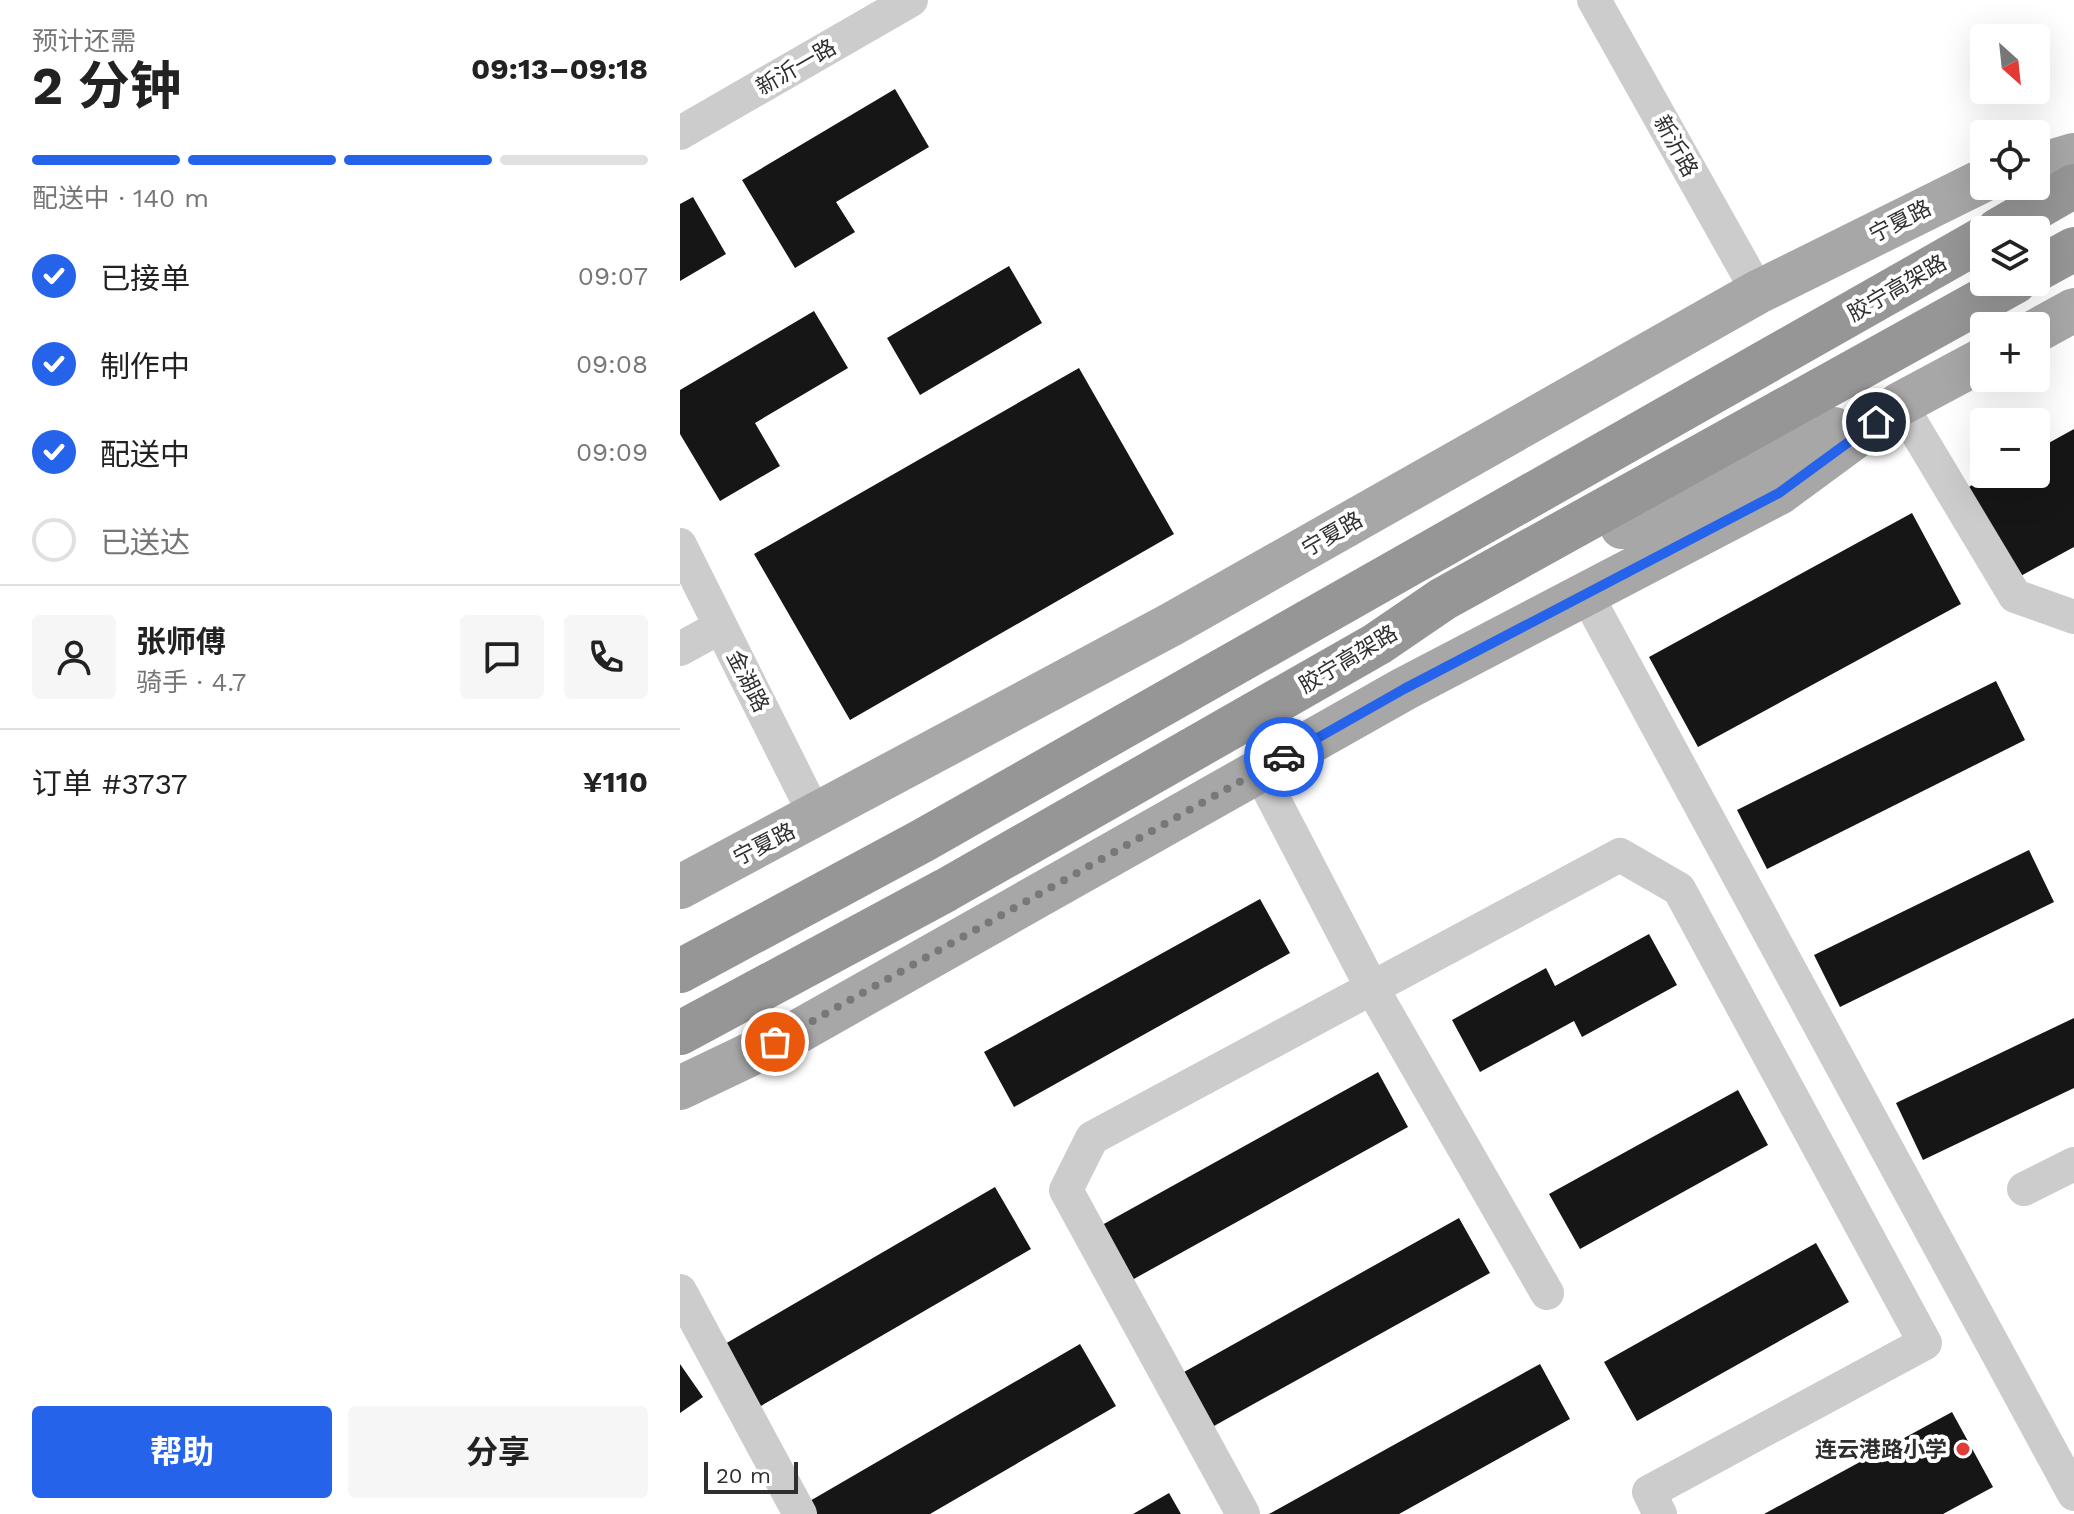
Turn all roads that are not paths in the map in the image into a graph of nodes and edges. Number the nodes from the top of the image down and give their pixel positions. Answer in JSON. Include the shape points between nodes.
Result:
{"nodes":[{"id":1,"x":911,"y":0,"type":"edge"},
{"id":2,"x":1594,"y":0,"type":"edge"},
{"id":3,"x":680,"y":133,"type":"edge"},
{"id":4,"x":2074,"y":155,"type":"edge"},
{"id":5,"x":2050,"y":162,"type":"edge"},
{"id":6,"x":2074,"y":186,"type":"edge"},
{"id":7,"x":1970,"y":187,"type":"edge"},
{"id":8,"x":2022,"y":216,"type":"edge"},
{"id":9,"x":1970,"y":246,"type":"edge"},
{"id":10,"x":2074,"y":249,"type":"edge"},
{"id":11,"x":2050,"y":262,"type":"edge"},
{"id":12,"x":1758,"y":292,"type":"junction"},
{"id":13,"x":1990,"y":296,"type":"edge"},
{"id":14,"x":2074,"y":310,"type":"edge"},
{"id":15,"x":2050,"y":323,"type":"edge"},
{"id":16,"x":1970,"y":366,"type":"edge"},
{"id":17,"x":1900,"y":404,"type":"junction"},
{"id":18,"x":1622,"y":527,"type":"joint"},
{"id":19,"x":680,"y":545,"type":"edge"},
{"id":20,"x":1586,"y":594,"type":"junction"},
{"id":21,"x":2074,"y":617,"type":"edge"},
{"id":22,"x":720,"y":627,"type":"junction"},
{"id":23,"x":1377,"y":644,"type":"junction"},
{"id":24,"x":680,"y":649,"type":"edge"},
{"id":25,"x":1259,"y":771,"type":"junction"},
{"id":26,"x":816,"y":817,"type":"junction"},
{"id":27,"x":680,"y":887,"type":"edge"},
{"id":28,"x":680,"y":971,"type":"edge"},
{"id":29,"x":1372,"y":988,"type":"junction"},
{"id":30,"x":680,"y":1033,"type":"edge"},
{"id":31,"x":680,"y":1088,"type":"edge"},
{"id":32,"x":2074,"y":1164,"type":"edge"},
{"id":33,"x":2024,"y":1189,"type":"dead end"},
{"id":34,"x":680,"y":1291,"type":"edge"},
{"id":35,"x":1547,"y":1293,"type":"dead end"},
{"id":36,"x":2074,"y":1494,"type":"edge"},
{"id":37,"x":800,"y":1514,"type":"edge"},
{"id":38,"x":1243,"y":1514,"type":"edge"},
{"id":39,"x":1660,"y":1514,"type":"edge"}],
"edges":[{"from":1,"to":3,"type":"street","name":"新沂一路"},
{"from":2,"to":12,"type":"street","name":"新沂路"},
{"from":4,"to":5,"type":"main road"},
{"from":6,"to":8,"type":"highway"},
{"from":7,"to":12,"type":"main road","name":"宁夏路"},
{"from":9,"to":28,"type":"highway","name":"胶宁高架路","via":[[922,841]]},
{"from":10,"to":11,"type":"highway"},
{"from":12,"to":26,"type":"main road","name":"宁夏路","via":[[1172,624]]},
{"from":13,"to":23,"type":"highway","name":"胶宁高架路","via":[[1443,599]]},
{"from":14,"to":15,"type":"main road"},
{"from":16,"to":17,"type":"main road"},
{"from":17,"to":18,"type":"main road"},
{"from":17,"to":20,"type":"main road","via":[[1779,493]]},
{"from":17,"to":21,"type":"street","via":[[2015,596]]},
{"from":18,"to":23,"type":"highway","via":[[1469,612]]},
{"from":19,"to":22,"type":"street","name":"金湖路"},
{"from":20,"to":25,"type":"main road"},
{"from":20,"to":36,"type":"street"},
{"from":22,"to":24,"type":"street"},
{"from":22,"to":26,"type":"street","name":"金湖路"},
{"from":23,"to":30,"type":"highway","name":"胶宁高架路","via":[[946,890]]},
{"from":25,"to":29,"type":"street"},
{"from":25,"to":31,"type":"main road","via":[[799,1031]]},
{"from":26,"to":27,"type":"main road","name":"宁夏路"},
{"from":29,"to":35,"type":"street"},
{"from":29,"to":38,"type":"street","via":[[1092,1138],[1066,1190]]},
{"from":29,"to":39,"type":"street","via":[[1620,855],[1679,889],[1925,1343],[1649,1492]]},
{"from":32,"to":33,"type":"street"},
{"from":34,"to":37,"type":"street"}]}
